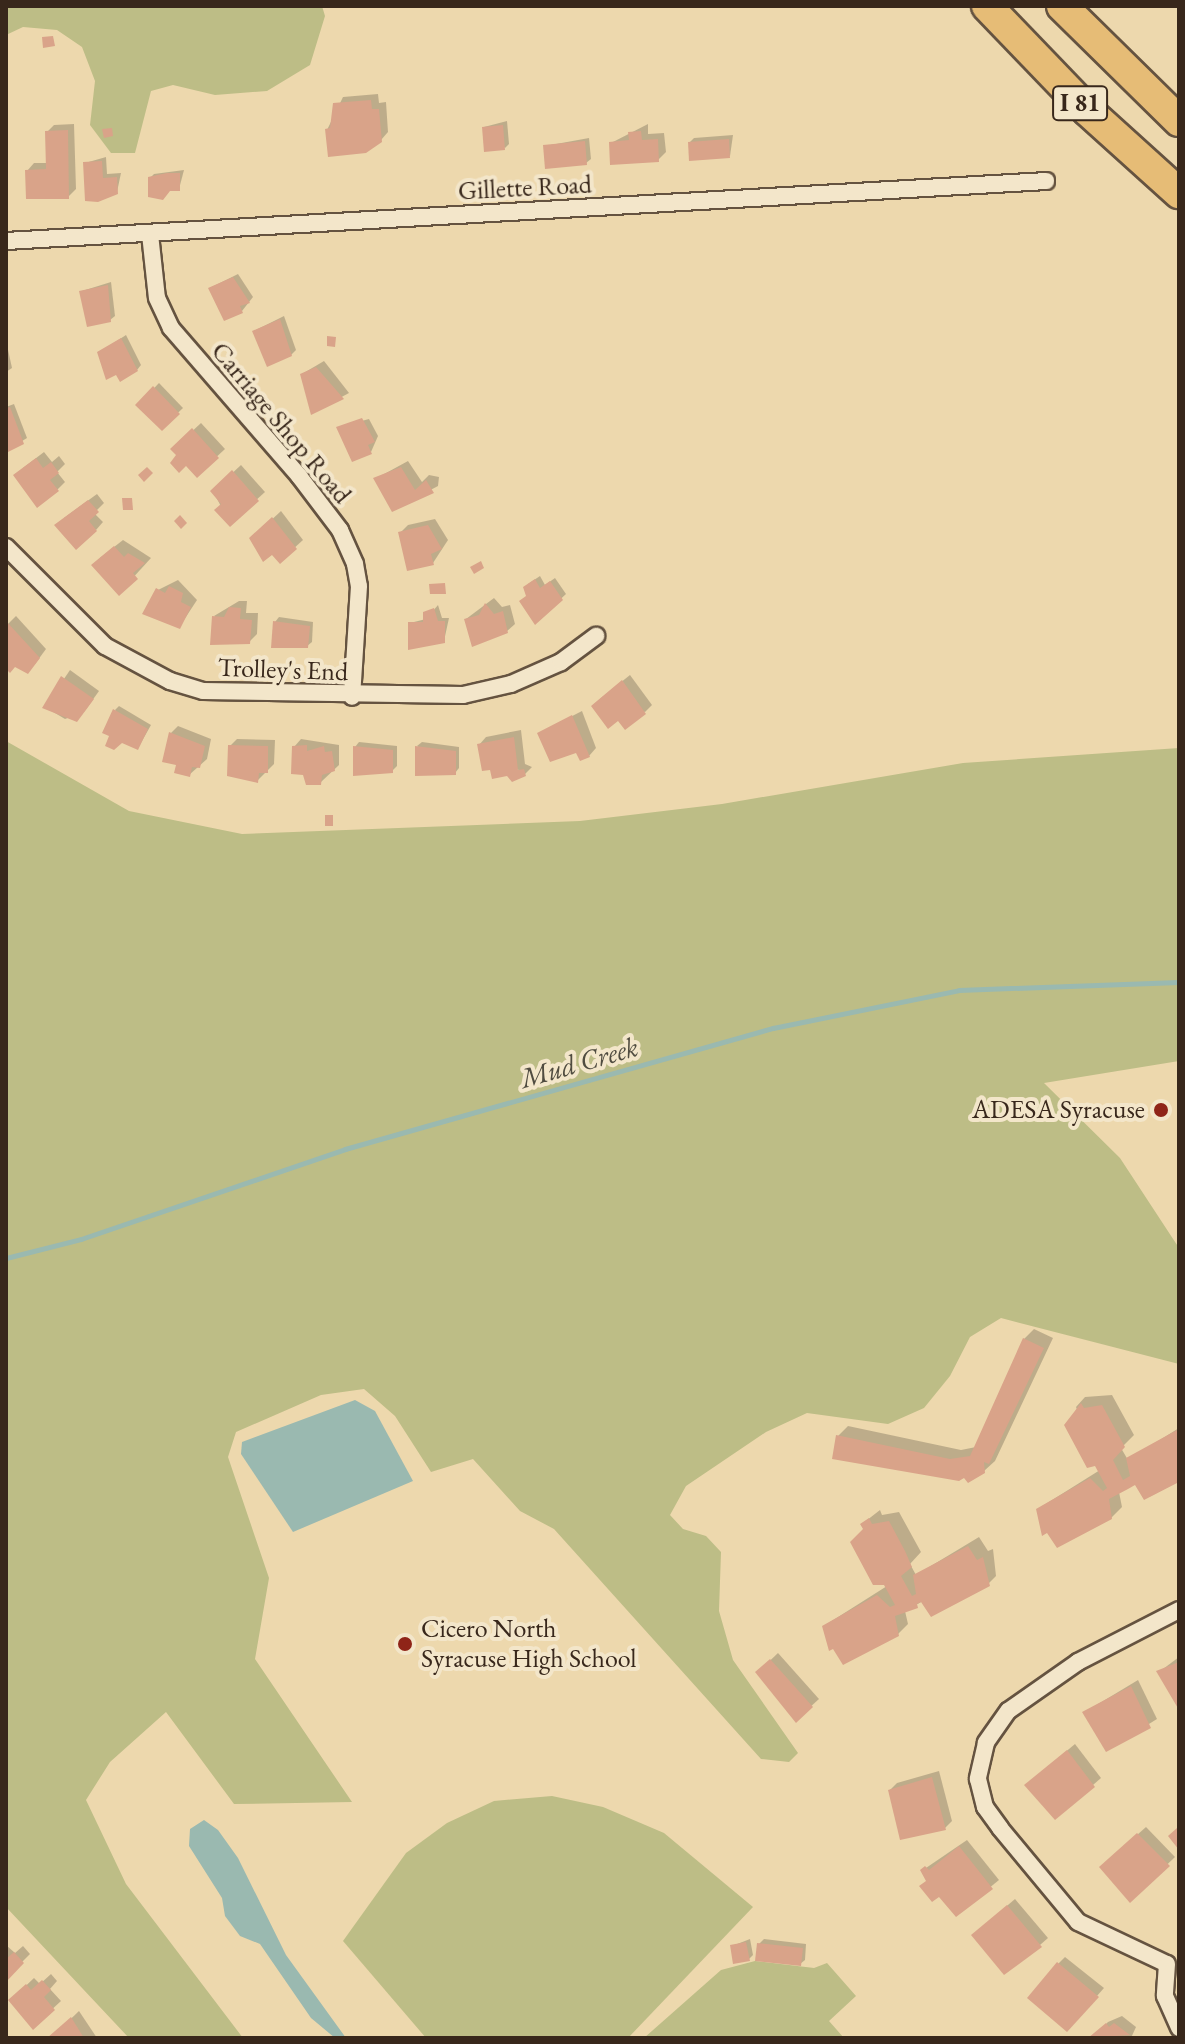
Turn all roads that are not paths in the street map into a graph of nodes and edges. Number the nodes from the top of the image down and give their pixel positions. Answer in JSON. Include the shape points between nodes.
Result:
{"nodes":[{"id":1,"x":987,"y":6,"type":"edge"},
{"id":2,"x":1062,"y":6,"type":"edge"},
{"id":3,"x":1179,"y":121,"type":"edge"},
{"id":4,"x":1046,"y":181,"type":"dead end"},
{"id":5,"x":1179,"y":193,"type":"edge"},
{"id":6,"x":150,"y":234,"type":"junction"},
{"id":7,"x":6,"y":241,"type":"edge"},
{"id":8,"x":6,"y":547,"type":"edge"},
{"id":9,"x":596,"y":636,"type":"dead end"},
{"id":10,"x":352,"y":697,"type":"junction"},
{"id":11,"x":1179,"y":1610,"type":"edge"},
{"id":12,"x":1179,"y":1950,"type":"edge"},
{"id":13,"x":1167,"y":1964,"type":"junction"},
{"id":14,"x":1179,"y":2028,"type":"edge"}],
"edges":[{"from":1,"to":5,"type":"highway","number":"I 81","via":[[1087,110]]},
{"from":2,"to":3,"type":"highway","number":"I 81"},
{"from":4,"to":6,"type":"street","name":"Gillette Road"},
{"from":6,"to":7,"type":"street","name":"Gillette Road"},
{"from":6,"to":10,"type":"street","name":"Carriage Shop Road","via":[[157,298],[171,328],[299,476],[340,530],[355,564],[359,586]]},
{"from":8,"to":10,"type":"street","name":"Trolley's End","via":[[105,646],[170,681],[243,695]]},
{"from":9,"to":10,"type":"street","name":"Trolley's End","via":[[561,662],[511,684],[463,695]]},
{"from":11,"to":13,"type":"street","via":[[1078,1662],[1008,1711],[986,1743],[978,1779],[985,1807],[1078,1922]]},
{"from":12,"to":13,"type":"street"},
{"from":13,"to":14,"type":"street","via":[[1165,1996]]}]}
